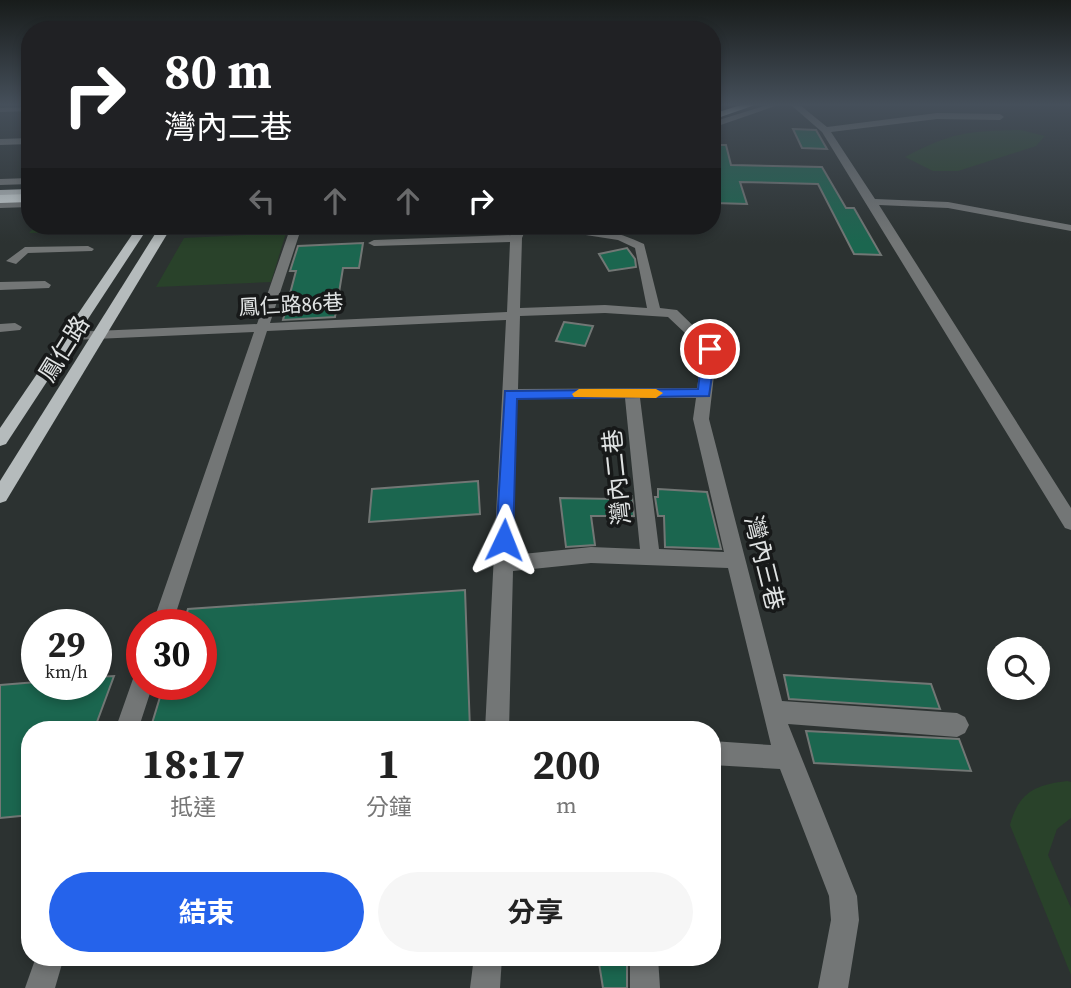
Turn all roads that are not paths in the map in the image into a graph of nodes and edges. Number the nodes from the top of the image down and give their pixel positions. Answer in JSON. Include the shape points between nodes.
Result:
{"nodes":[{"id":1,"x":839,"y":151,"type":"edge"},
{"id":2,"x":21,"y":181,"type":"edge"},
{"id":3,"x":0,"y":182,"type":"edge"},
{"id":4,"x":0,"y":188,"type":"edge"},
{"id":5,"x":21,"y":189,"type":"edge"},
{"id":6,"x":21,"y":191,"type":"edge"},
{"id":7,"x":0,"y":193,"type":"edge"},
{"id":8,"x":21,"y":198,"type":"edge"},
{"id":9,"x":0,"y":199,"type":"edge"},
{"id":10,"x":872,"y":202,"type":"junction"},
{"id":11,"x":21,"y":204,"type":"edge"},
{"id":12,"x":0,"y":205,"type":"edge"},
{"id":13,"x":1071,"y":228,"type":"edge"},
{"id":14,"x":137,"y":235,"type":"edge"},
{"id":15,"x":164,"y":235,"type":"edge"},
{"id":16,"x":293,"y":235,"type":"edge"},
{"id":17,"x":479,"y":235,"type":"edge"},
{"id":18,"x":519,"y":235,"type":"edge"},
{"id":19,"x":608,"y":235,"type":"edge"},
{"id":20,"x":374,"y":243,"type":"dead end"},
{"id":21,"x":88,"y":249,"type":"dead end"},
{"id":22,"x":6,"y":263,"type":"edge"},
{"id":23,"x":45,"y":285,"type":"dead end"},
{"id":24,"x":0,"y":286,"type":"edge"},
{"id":25,"x":654,"y":312,"type":"junction"},
{"id":26,"x":513,"y":314,"type":"junction"},
{"id":27,"x":15,"y":327,"type":"dead end"},
{"id":28,"x":0,"y":328,"type":"edge"},
{"id":29,"x":261,"y":328,"type":"junction"},
{"id":30,"x":100,"y":334,"type":"junction"},
{"id":31,"x":72,"y":336,"type":"junction"},
{"id":32,"x":632,"y":393,"type":"junction"},
{"id":33,"x":704,"y":393,"type":"junction"},
{"id":34,"x":510,"y":394,"type":"junction"},
{"id":35,"x":0,"y":440,"type":"edge"},
{"id":36,"x":0,"y":496,"type":"edge"},
{"id":37,"x":1071,"y":523,"type":"edge"},
{"id":38,"x":650,"y":555,"type":"junction"},
{"id":39,"x":737,"y":560,"type":"junction"},
{"id":40,"x":503,"y":564,"type":"junction"},
{"id":41,"x":167,"y":609,"type":"edge"},
{"id":42,"x":136,"y":700,"type":"edge"},
{"id":43,"x":773,"y":712,"type":"junction"},
{"id":44,"x":129,"y":721,"type":"edge"},
{"id":45,"x":497,"y":721,"type":"edge"},
{"id":46,"x":957,"y":725,"type":"dead end"},
{"id":47,"x":721,"y":754,"type":"edge"},
{"id":48,"x":788,"y":758,"type":"junction"},
{"id":49,"x":47,"y":966,"type":"edge"},
{"id":50,"x":487,"y":966,"type":"edge"},
{"id":51,"x":644,"y":966,"type":"edge"},
{"id":52,"x":40,"y":988,"type":"edge"},
{"id":53,"x":485,"y":988,"type":"edge"},
{"id":54,"x":645,"y":988,"type":"edge"},
{"id":55,"x":834,"y":988,"type":"edge"}],
"edges":[{"from":1,"to":10,"type":"street"},
{"from":2,"to":3,"type":"street"},
{"from":4,"to":5,"type":"highway"},
{"from":6,"to":7,"type":"main road"},
{"from":8,"to":9,"type":"highway"},
{"from":10,"to":13,"type":"street","via":[[948,205]]},
{"from":10,"to":37,"type":"street"},
{"from":11,"to":12,"type":"street"},
{"from":14,"to":31,"type":"main road","name":"鳳仁路"},
{"from":15,"to":30,"type":"main road","name":"鳳仁路"},
{"from":16,"to":29,"type":"street"},
{"from":17,"to":20,"type":"street"},
{"from":18,"to":26,"type":"street"},
{"from":19,"to":25,"type":"street","via":[[640,246]]},
{"from":21,"to":22,"type":"street","via":[[25,250]]},
{"from":23,"to":24,"type":"street"},
{"from":25,"to":26,"type":"street","name":"灣內三巷"},
{"from":25,"to":33,"type":"street","name":"灣內三巷","via":[[672,313],[710,349]]},
{"from":26,"to":29,"type":"street","name":"鳳仁路86巷"},
{"from":26,"to":34,"type":"street"},
{"from":27,"to":28,"type":"street"},
{"from":29,"to":30,"type":"street","name":"鳳仁路86巷"},
{"from":29,"to":41,"type":"street"},
{"from":30,"to":31,"type":"street","name":"鳳仁路86巷"},
{"from":30,"to":36,"type":"main road","name":"鳳仁路"},
{"from":31,"to":35,"type":"main road","name":"鳳仁路"},
{"from":32,"to":33,"type":"street","name":"灣內二巷"},
{"from":32,"to":34,"type":"street","name":"灣內二巷"},
{"from":32,"to":38,"type":"street","name":"灣內二巷"},
{"from":33,"to":39,"type":"street","name":"灣內三巷","via":[[701,419]]},
{"from":34,"to":40,"type":"street"},
{"from":38,"to":39,"type":"street","name":"灣內二巷"},
{"from":38,"to":40,"type":"street","name":"灣內二巷","via":[[591,555]]},
{"from":39,"to":43,"type":"street","name":"灣內三巷"},
{"from":40,"to":45,"type":"street"},
{"from":42,"to":44,"type":"street"},
{"from":43,"to":46,"type":"street"},
{"from":43,"to":48,"type":"street","name":"灣內三巷"},
{"from":47,"to":48,"type":"street"},
{"from":48,"to":55,"type":"street","name":"灣內三巷","via":[[843,897],[845,920]]},
{"from":49,"to":52,"type":"street"},
{"from":50,"to":53,"type":"street"},
{"from":51,"to":54,"type":"street"}]}
